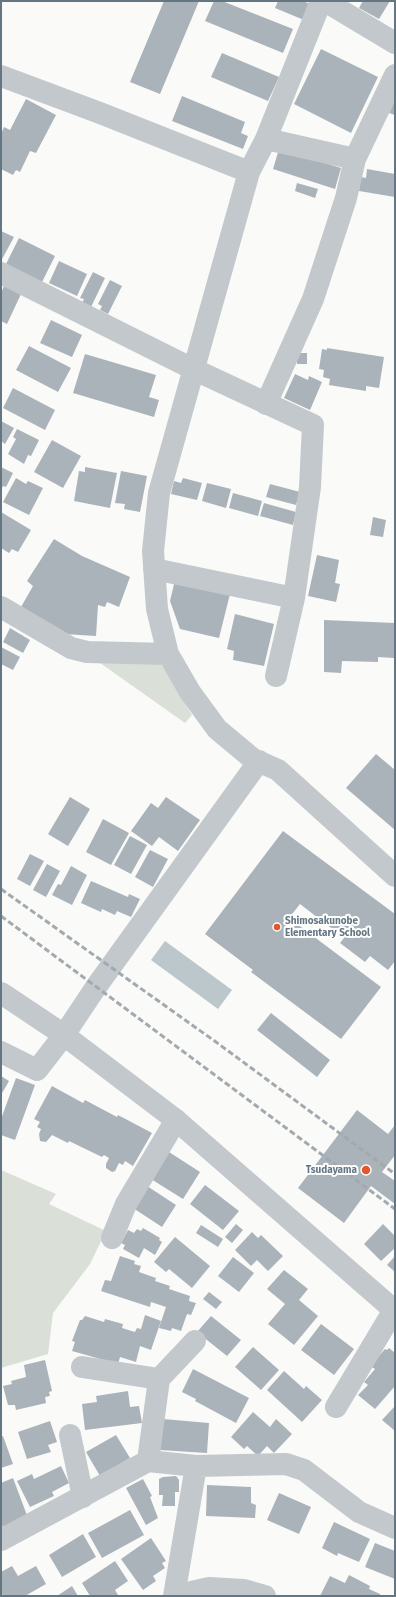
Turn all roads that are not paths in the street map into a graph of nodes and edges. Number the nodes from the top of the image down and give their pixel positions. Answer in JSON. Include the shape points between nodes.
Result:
{"nodes":[{"id":1,"x":321,"y":1,"type":"edge"},
{"id":2,"x":324,"y":1,"type":"edge"},
{"id":3,"x":395,"y":43,"type":"edge"},
{"id":4,"x":395,"y":75,"type":"edge"},
{"id":5,"x":1,"y":76,"type":"edge"},
{"id":6,"x":266,"y":139,"type":"junction"},
{"id":7,"x":355,"y":159,"type":"junction"},
{"id":8,"x":249,"y":172,"type":"junction"},
{"id":9,"x":1,"y":273,"type":"edge"},
{"id":10,"x":193,"y":369,"type":"junction"},
{"id":11,"x":266,"y":404,"type":"junction"},
{"id":12,"x":154,"y":569,"type":"junction"},
{"id":13,"x":294,"y":598,"type":"junction"},
{"id":14,"x":1,"y":607,"type":"edge"},
{"id":15,"x":168,"y":654,"type":"junction"},
{"id":16,"x":276,"y":676,"type":"dead end"},
{"id":17,"x":259,"y":762,"type":"junction"},
{"id":18,"x":395,"y":876,"type":"edge"},
{"id":19,"x":1,"y":993,"type":"edge"},
{"id":20,"x":64,"y":1035,"type":"junction"},
{"id":21,"x":1,"y":1052,"type":"edge"},
{"id":22,"x":176,"y":1120,"type":"junction"},
{"id":23,"x":112,"y":1238,"type":"dead end"},
{"id":24,"x":394,"y":1311,"type":"edge"},
{"id":25,"x":195,"y":1341,"type":"dead end"},
{"id":26,"x":82,"y":1367,"type":"dead end"},
{"id":27,"x":159,"y":1379,"type":"junction"},
{"id":28,"x":336,"y":1407,"type":"dead end"},
{"id":29,"x":70,"y":1435,"type":"dead end"},
{"id":30,"x":148,"y":1462,"type":"junction"},
{"id":31,"x":196,"y":1466,"type":"junction"},
{"id":32,"x":83,"y":1497,"type":"junction"},
{"id":33,"x":395,"y":1528,"type":"edge"},
{"id":34,"x":1,"y":1540,"type":"edge"},
{"id":35,"x":174,"y":1596,"type":"edge"},
{"id":36,"x":182,"y":1596,"type":"edge"},
{"id":37,"x":265,"y":1596,"type":"edge"}],
"edges":[{"from":1,"to":6,"type":"street"},
{"from":2,"to":3,"type":"street"},
{"from":4,"to":7,"type":"street"},
{"from":5,"to":8,"type":"street"},
{"from":6,"to":7,"type":"street"},
{"from":6,"to":8,"type":"street"},
{"from":7,"to":11,"type":"street","via":[[346,198],[313,299]]},
{"from":8,"to":10,"type":"street","via":[[227,257]]},
{"from":9,"to":10,"type":"street"},
{"from":10,"to":11,"type":"street"},
{"from":10,"to":12,"type":"street","via":[[160,493],[153,551]]},
{"from":11,"to":13,"type":"street","via":[[313,425],[310,487]]},
{"from":12,"to":13,"type":"street"},
{"from":12,"to":15,"type":"street","via":[[157,609]]},
{"from":13,"to":16,"type":"street"},
{"from":14,"to":15,"type":"street","via":[[70,648],[87,652]]},
{"from":15,"to":17,"type":"street","via":[[190,692],[217,729]]},
{"from":17,"to":18,"type":"street","via":[[278,770]]},
{"from":17,"to":20,"type":"street"},
{"from":19,"to":20,"type":"street"},
{"from":20,"to":21,"type":"street","via":[[37,1070]]},
{"from":20,"to":22,"type":"street"},
{"from":22,"to":23,"type":"street","via":[[126,1204]]},
{"from":22,"to":24,"type":"street"},
{"from":24,"to":28,"type":"street"},
{"from":25,"to":27,"type":"street"},
{"from":26,"to":27,"type":"street"},
{"from":27,"to":30,"type":"street"},
{"from":29,"to":32,"type":"street"},
{"from":30,"to":31,"type":"street"},
{"from":30,"to":32,"type":"street"},
{"from":31,"to":33,"type":"street","via":[[291,1459],[359,1512]]},
{"from":31,"to":35,"type":"street"},
{"from":32,"to":34,"type":"street"},
{"from":36,"to":37,"type":"street","via":[[209,1588],[244,1590]]}]}
